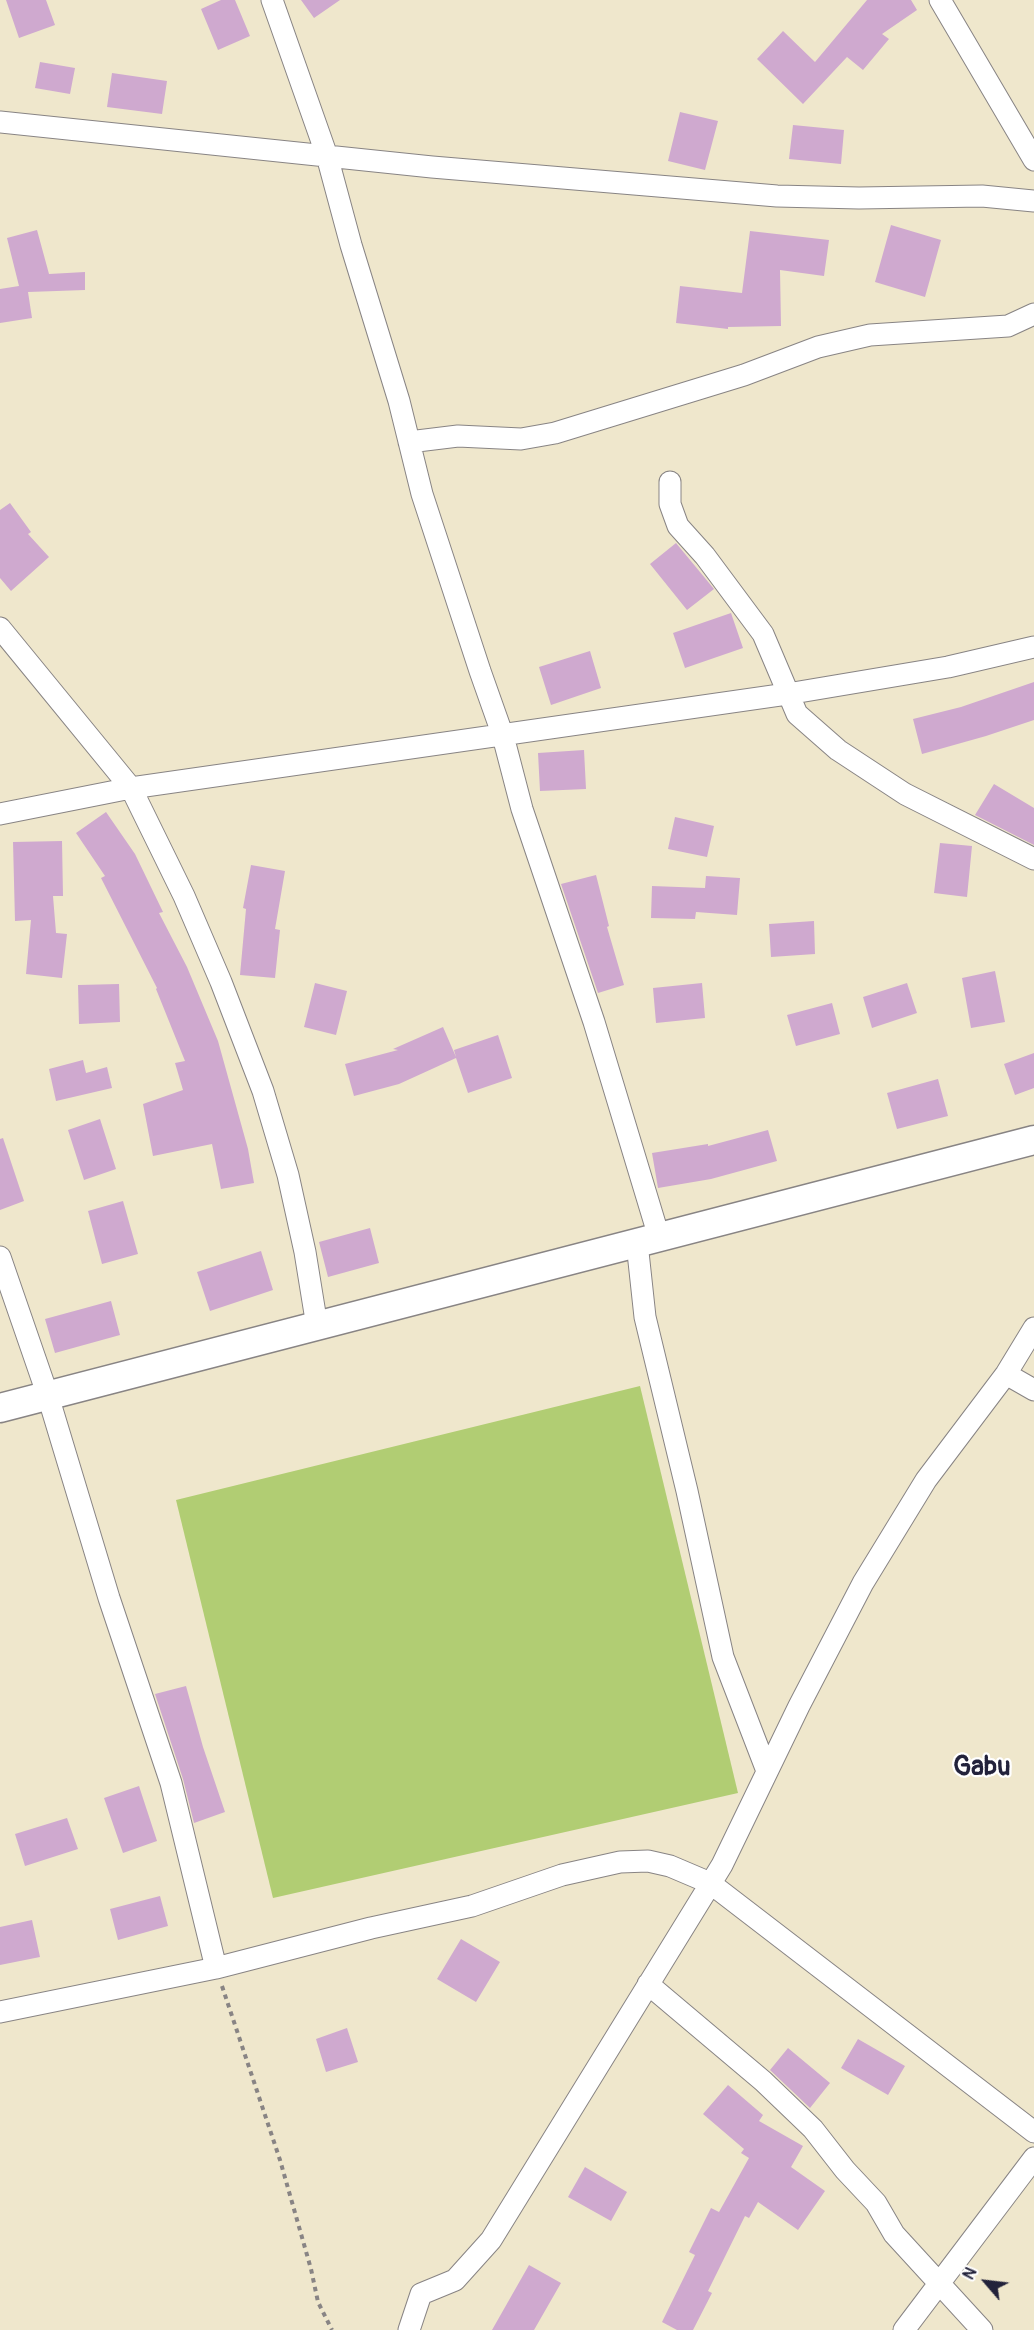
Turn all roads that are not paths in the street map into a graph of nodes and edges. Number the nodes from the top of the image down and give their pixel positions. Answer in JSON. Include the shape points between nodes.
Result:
{"nodes":[{"id":1,"x":272,"y":0,"type":"edge"},
{"id":2,"x":940,"y":0,"type":"edge"},
{"id":3,"x":0,"y":122,"type":"edge"},
{"id":4,"x":327,"y":156,"type":"junction"},
{"id":5,"x":1034,"y":160,"type":"edge"},
{"id":6,"x":1034,"y":201,"type":"edge"},
{"id":7,"x":1034,"y":314,"type":"edge"},
{"id":8,"x":409,"y":442,"type":"junction"},
{"id":9,"x":670,"y":482,"type":"dead end"},
{"id":10,"x":0,"y":628,"type":"edge"},
{"id":11,"x":1034,"y":647,"type":"edge"},
{"id":12,"x":787,"y":694,"type":"junction"},
{"id":13,"x":503,"y":736,"type":"junction"},
{"id":14,"x":131,"y":788,"type":"junction"},
{"id":15,"x":0,"y":814,"type":"edge"},
{"id":16,"x":1034,"y":859,"type":"edge"},
{"id":17,"x":1034,"y":1140,"type":"edge"},
{"id":18,"x":648,"y":1240,"type":"junction"},
{"id":19,"x":0,"y":1257,"type":"edge"},
{"id":20,"x":317,"y":1326,"type":"junction"},
{"id":21,"x":1034,"y":1328,"type":"edge"},
{"id":22,"x":1006,"y":1374,"type":"junction"},
{"id":23,"x":1034,"y":1390,"type":"edge"},
{"id":24,"x":48,"y":1396,"type":"junction"},
{"id":25,"x":0,"y":1408,"type":"edge"},
{"id":26,"x":767,"y":1771,"type":"junction"},
{"id":27,"x":710,"y":1883,"type":"junction"},
{"id":28,"x":216,"y":1968,"type":"junction"},
{"id":29,"x":648,"y":1984,"type":"junction"},
{"id":30,"x":0,"y":2012,"type":"edge"},
{"id":31,"x":1034,"y":2132,"type":"edge"},
{"id":32,"x":1034,"y":2158,"type":"edge"},
{"id":33,"x":941,"y":2282,"type":"junction"},
{"id":34,"x":409,"y":2330,"type":"edge"},
{"id":35,"x":904,"y":2330,"type":"edge"},
{"id":36,"x":982,"y":2330,"type":"edge"}],
"edges":[{"from":1,"to":4,"type":"street"},
{"from":2,"to":5,"type":"street"},
{"from":3,"to":4,"type":"street"},
{"from":4,"to":6,"type":"street","via":[[777,196],[982,196]]},
{"from":4,"to":8,"type":"street"},
{"from":7,"to":8,"type":"street","via":[[1008,326],[870,335],[818,347],[744,375],[555,433],[521,439],[458,436]]},
{"from":8,"to":13,"type":"street","via":[[422,494]]},
{"from":9,"to":12,"type":"street","via":[[670,504],[678,526],[763,634]]},
{"from":10,"to":14,"type":"street"},
{"from":11,"to":12,"type":"street","via":[[948,667]]},
{"from":12,"to":13,"type":"street"},
{"from":12,"to":16,"type":"street","via":[[797,714],[838,750],[905,794]]},
{"from":13,"to":14,"type":"street"},
{"from":13,"to":18,"type":"street","via":[[522,809],[594,1022]]},
{"from":14,"to":15,"type":"street"},
{"from":14,"to":20,"type":"street","via":[[184,896],[263,1091],[288,1175]]},
{"from":17,"to":18,"type":"main road"},
{"from":18,"to":20,"type":"main road"},
{"from":18,"to":26,"type":"street","via":[[645,1317],[723,1657]]},
{"from":19,"to":24,"type":"street"},
{"from":20,"to":24,"type":"main road"},
{"from":21,"to":22,"type":"street"},
{"from":22,"to":23,"type":"street"},
{"from":22,"to":26,"type":"street","via":[[926,1480],[863,1583]]},
{"from":24,"to":25,"type":"main road"},
{"from":24,"to":28,"type":"street","via":[[109,1598],[171,1783]]},
{"from":26,"to":27,"type":"street"},
{"from":27,"to":28,"type":"street","via":[[670,1866],[648,1861],[620,1862],[562,1875],[472,1906]]},
{"from":27,"to":29,"type":"street"},
{"from":27,"to":31,"type":"street"},
{"from":28,"to":30,"type":"street"},
{"from":29,"to":33,"type":"street","via":[[813,2128],[876,2203],[894,2234]]},
{"from":29,"to":34,"type":"street","via":[[491,2240],[455,2280],[421,2294]]},
{"from":32,"to":33,"type":"street"},
{"from":33,"to":35,"type":"street"},
{"from":33,"to":36,"type":"street"}]}
